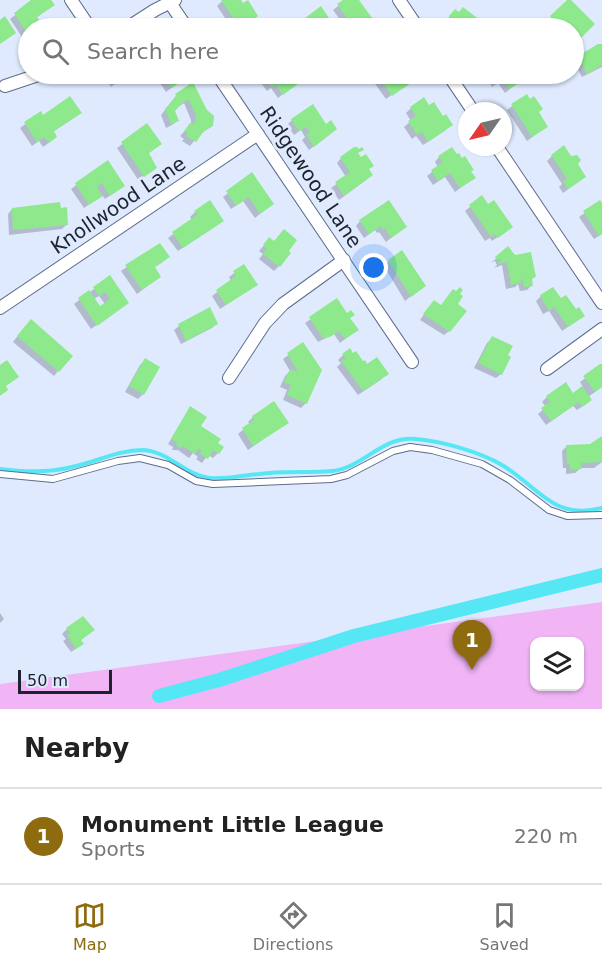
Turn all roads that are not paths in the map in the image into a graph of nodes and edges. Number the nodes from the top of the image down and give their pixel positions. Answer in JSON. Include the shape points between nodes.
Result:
{"nodes":[{"id":1,"x":71,"y":0,"type":"edge"},
{"id":2,"x":399,"y":0,"type":"edge"},
{"id":3,"x":171,"y":1,"type":"edge"},
{"id":4,"x":83,"y":18,"type":"edge"},
{"id":5,"x":143,"y":18,"type":"edge"},
{"id":6,"x":181,"y":18,"type":"edge"},
{"id":7,"x":411,"y":18,"type":"edge"},
{"id":8,"x":18,"y":82,"type":"edge"},
{"id":9,"x":225,"y":84,"type":"edge"},
{"id":10,"x":455,"y":84,"type":"edge"},
{"id":11,"x":5,"y":86,"type":"dead end"},
{"id":12,"x":467,"y":102,"type":"edge"},
{"id":13,"x":258,"y":134,"type":"junction"},
{"id":14,"x":503,"y":156,"type":"edge"},
{"id":15,"x":344,"y":260,"type":"junction"},
{"id":16,"x":602,"y":303,"type":"edge"},
{"id":17,"x":0,"y":308,"type":"edge"},
{"id":18,"x":602,"y":329,"type":"edge"},
{"id":19,"x":412,"y":362,"type":"dead end"},
{"id":20,"x":547,"y":369,"type":"dead end"},
{"id":21,"x":229,"y":378,"type":"dead end"},
{"id":22,"x":0,"y":474,"type":"edge"},
{"id":23,"x":602,"y":515,"type":"edge"}],
"edges":[{"from":1,"to":4,"type":"street"},
{"from":2,"to":7,"type":"street"},
{"from":3,"to":5,"type":"street"},
{"from":3,"to":6,"type":"street"},
{"from":8,"to":11,"type":"street"},
{"from":9,"to":13,"type":"street","name":"Ridgewood Lane"},
{"from":10,"to":12,"type":"street"},
{"from":13,"to":15,"type":"street","name":"Ridgewood Lane"},
{"from":13,"to":17,"type":"street","name":"Knollwood Lane"},
{"from":14,"to":16,"type":"street"},
{"from":15,"to":19,"type":"street","name":"Ridgewood Lane"},
{"from":15,"to":21,"type":"street","via":[[283,303],[265,322]]},
{"from":18,"to":20,"type":"street"},
{"from":22,"to":23,"type":"lane","via":[[53,479],[140,458],[213,484],[320,479],[348,476],[393,451],[410,447],[482,464],[549,510],[567,516]]}]}
